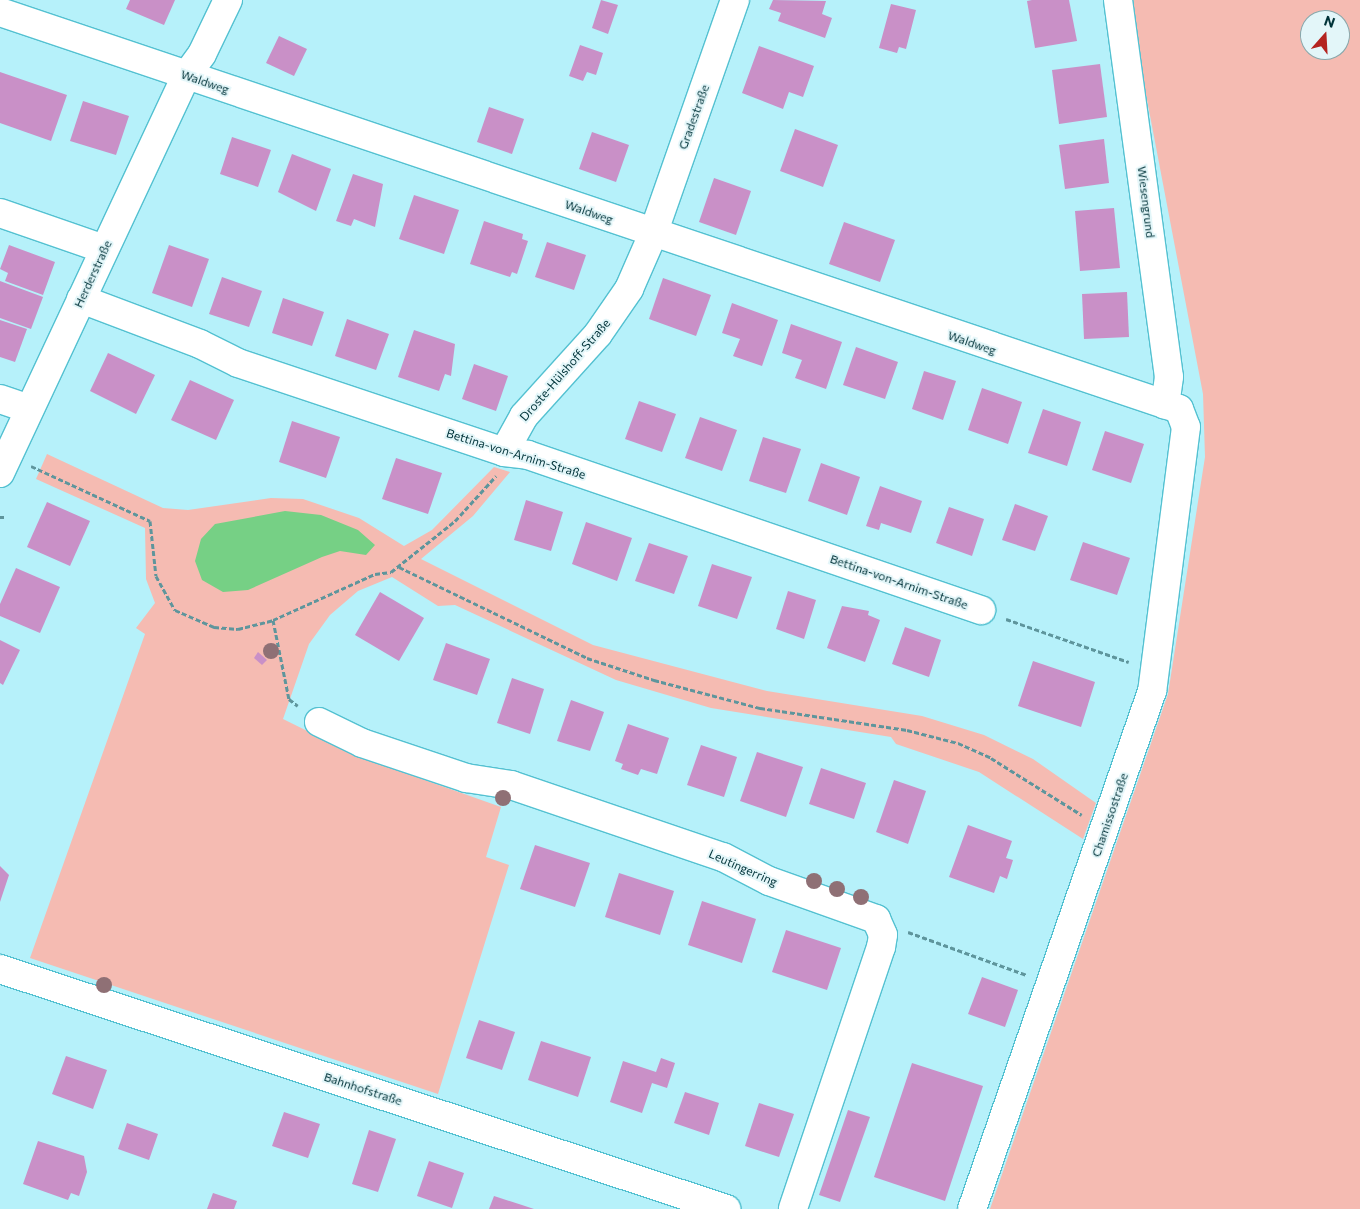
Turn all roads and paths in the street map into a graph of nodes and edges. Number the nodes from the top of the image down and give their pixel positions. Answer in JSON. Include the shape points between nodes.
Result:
{"nodes":[{"id":1,"x":228,"y":0,"type":"edge"},
{"id":2,"x":735,"y":0,"type":"edge"},
{"id":3,"x":1118,"y":0,"type":"edge"},
{"id":4,"x":0,"y":12,"type":"edge"},
{"id":5,"x":186,"y":76,"type":"junction"},
{"id":6,"x":0,"y":213,"type":"edge"},
{"id":7,"x":652,"y":234,"type":"junction"},
{"id":8,"x":104,"y":249,"type":"junction"},
{"id":9,"x":81,"y":299,"type":"junction"},
{"id":10,"x":0,"y":399,"type":"edge"},
{"id":11,"x":1172,"y":407,"type":"junction"},
{"id":12,"x":29,"y":409,"type":"junction"},
{"id":13,"x":504,"y":452,"type":"junction"},
{"id":14,"x":30,"y":465,"type":"dead end"},
{"id":15,"x":0,"y":473,"type":"edge"},
{"id":16,"x":398,"y":567,"type":"junction"},
{"id":17,"x":982,"y":610,"type":"joint"},
{"id":18,"x":272,"y":620,"type":"junction"},
{"id":19,"x":1156,"y":672,"type":"junction"},
{"id":20,"x":319,"y":722,"type":"joint"},
{"id":21,"x":1105,"y":832,"type":"junction"},
{"id":22,"x":881,"y":928,"type":"junction"},
{"id":23,"x":0,"y":969,"type":"edge"},
{"id":24,"x":1051,"y":983,"type":"junction"},
{"id":25,"x":726,"y":1209,"type":"edge"},
{"id":26,"x":793,"y":1209,"type":"edge"},
{"id":27,"x":972,"y":1209,"type":"edge"}],
"edges":[{"from":1,"to":5,"type":"street","name":"Herderstraße","via":[[202,54]]},
{"from":2,"to":7,"type":"street","name":"Gradestraße"},
{"from":3,"to":11,"type":"street","name":"Wiesengrund"},
{"from":4,"to":5,"type":"street","name":"Waldweg"},
{"from":5,"to":7,"type":"street","name":"Waldweg"},
{"from":5,"to":8,"type":"street","name":"Herderstraße"},
{"from":6,"to":8,"type":"street"},
{"from":7,"to":11,"type":"street","name":"Waldweg"},
{"from":7,"to":13,"type":"street","name":"Droste-Hülshoff-Straße","via":[[611,318],[524,416]]},
{"from":8,"to":9,"type":"street","name":"Herderstraße"},
{"from":9,"to":12,"type":"street","name":"Herderstraße"},
{"from":9,"to":13,"type":"street","name":"Bettina-von-Arnim-Straße","via":[[200,344],[238,363]]},
{"from":10,"to":12,"type":"street"},
{"from":11,"to":19,"type":"street","name":"Chamissostraße","via":[[1186,427]]},
{"from":12,"to":15,"type":"street","name":"Herderstraße"},
{"from":13,"to":16,"type":"path","via":[[499,472],[482,494]]},
{"from":13,"to":17,"type":"street","name":"Bettina-von-Arnim-Straße","via":[[528,455]]},
{"from":14,"to":18,"type":"path","via":[[150,521],[156,576],[175,610],[214,627],[238,629]]},
{"from":16,"to":18,"type":"path"},
{"from":16,"to":21,"type":"path","via":[[588,658],[654,680],[760,708],[898,728],[958,743],[1062,800]]},
{"from":17,"to":19,"type":"path"},
{"from":18,"to":20,"type":"path","via":[[289,699]]},
{"from":19,"to":21,"type":"street","name":"Chamissostraße"},
{"from":20,"to":22,"type":"street","name":"Leutingerring","via":[[362,743],[466,778],[511,784],[723,857],[769,881],[866,913]]},
{"from":21,"to":24,"type":"street","name":"Chamissostraße"},
{"from":22,"to":24,"type":"path","via":[[892,927]]},
{"from":22,"to":26,"type":"street","via":[[881,947]]},
{"from":23,"to":25,"type":"street","name":"Bahnhofstraße"},
{"from":24,"to":27,"type":"street","name":"Chamissostraße"}]}
